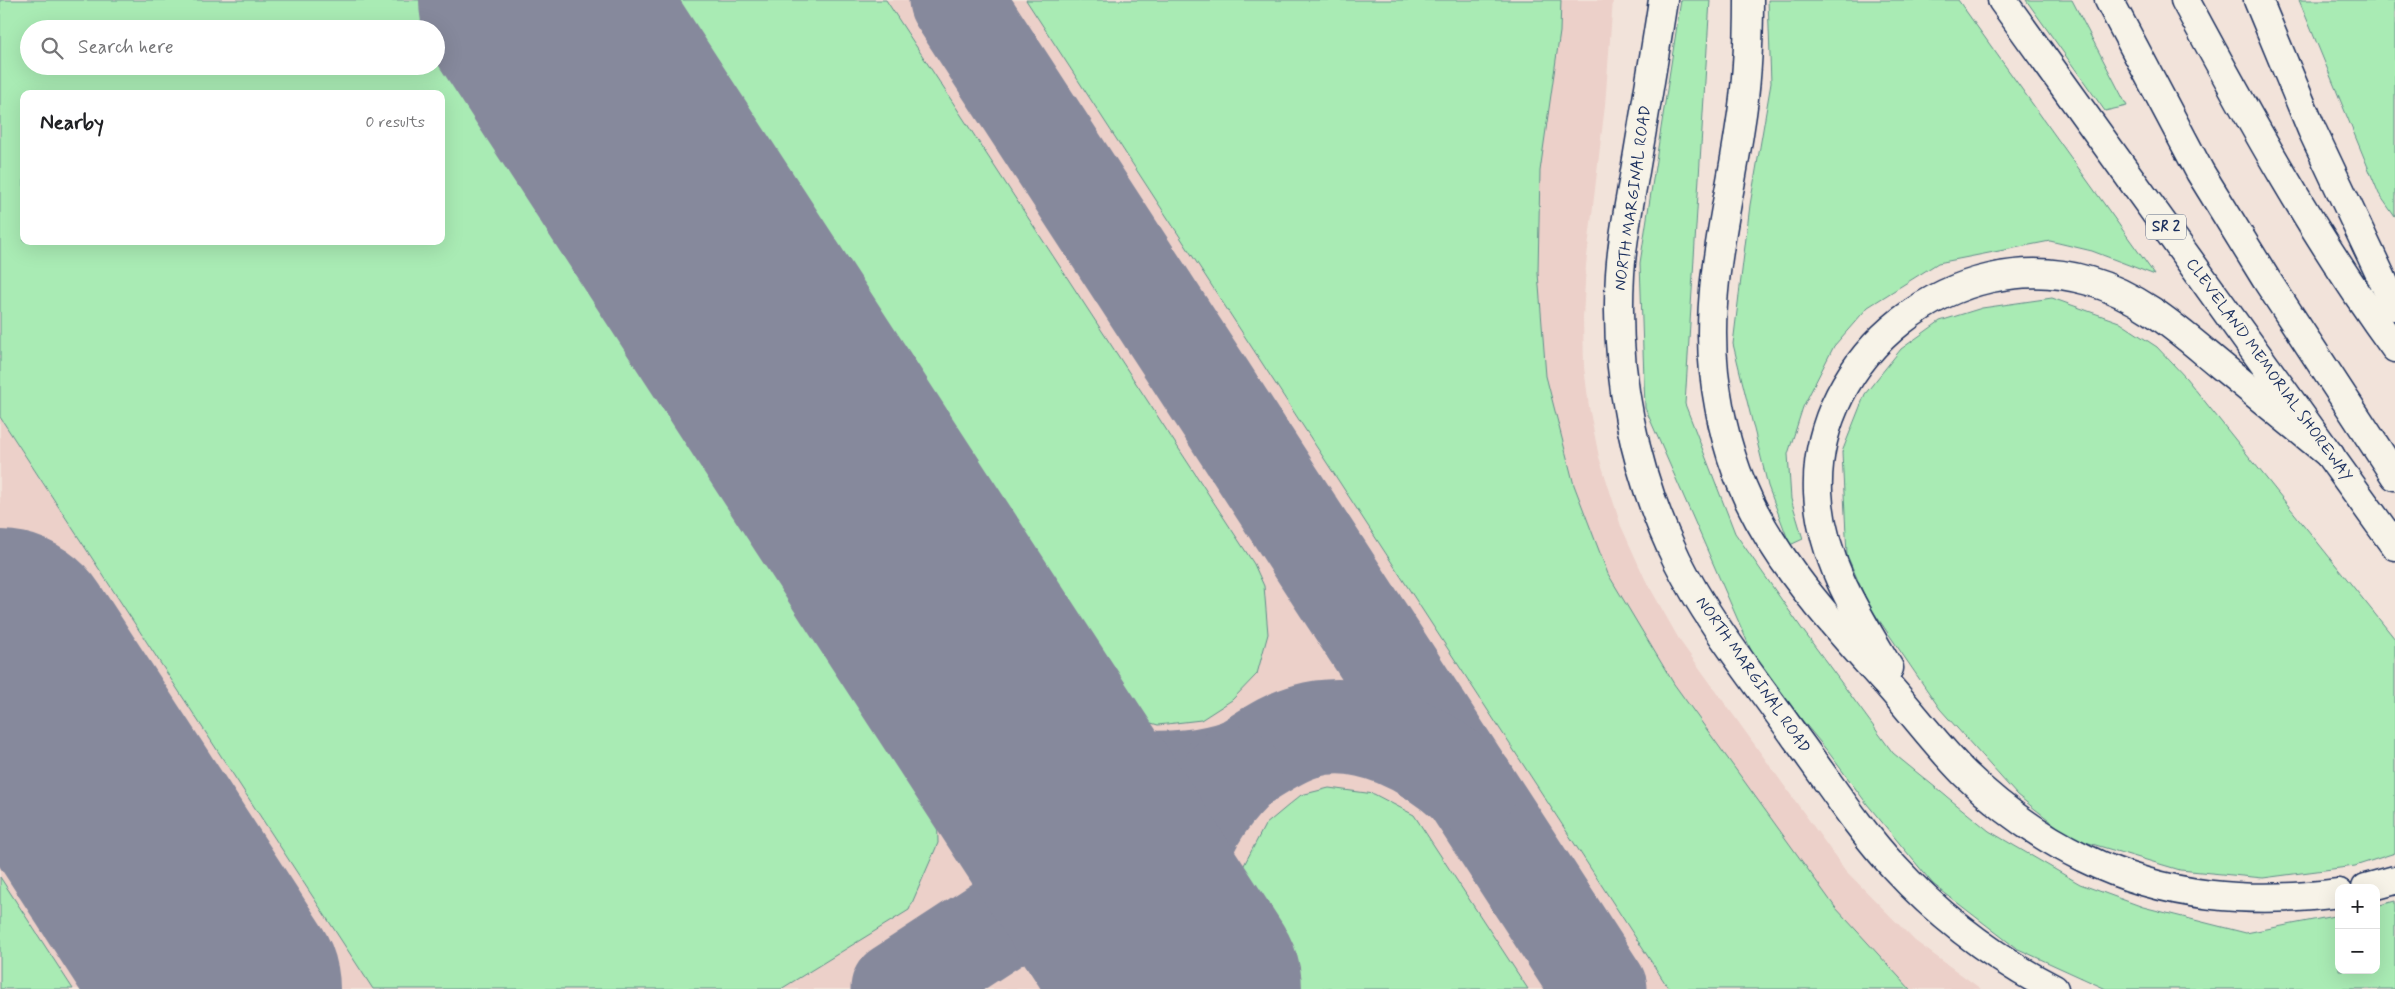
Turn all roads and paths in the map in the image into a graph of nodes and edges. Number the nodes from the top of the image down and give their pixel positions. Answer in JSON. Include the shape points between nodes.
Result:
{"nodes":[{"id":1,"x":1663,"y":0,"type":"edge"},
{"id":2,"x":1748,"y":0,"type":"edge"},
{"id":3,"x":2002,"y":0,"type":"edge"},
{"id":4,"x":2109,"y":0,"type":"edge"},
{"id":5,"x":2185,"y":0,"type":"edge"},
{"id":6,"x":2258,"y":0,"type":"edge"},
{"id":7,"x":2395,"y":306,"type":"edge"},
{"id":8,"x":2395,"y":348,"type":"edge"},
{"id":9,"x":2330,"y":455,"type":"junction"},
{"id":10,"x":2395,"y":476,"type":"edge"},
{"id":11,"x":2395,"y":546,"type":"edge"},
{"id":12,"x":1923,"y":724,"type":"junction"},
{"id":13,"x":2395,"y":880,"type":"edge"},
{"id":14,"x":2380,"y":884,"type":"edge"},
{"id":15,"x":2335,"y":893,"type":"edge"},
{"id":16,"x":2054,"y":989,"type":"edge"}],
"edges":[{"from":1,"to":16,"type":"main road","name":"NORTH MARGINAL ROAD","via":[[1626,226],[1619,314],[1621,357],[1633,435],[1660,518],[1677,560],[1719,631],[1829,786],[1893,866],[1950,920],[1992,953]]},
{"from":2,"to":12,"type":"main road","via":[[1744,96],[1719,244],[1712,316],[1714,375],[1727,439],[1750,502],[1789,566],[1835,626]]},
{"from":3,"to":9,"type":"main road","name":"CLEVELAND MEMORIAL SHOREWAY","number":"SR 2"},
{"from":4,"to":10,"type":"main road","via":[[2200,172]]},
{"from":5,"to":8,"type":"main road","via":[[2243,108],[2309,219]]},
{"from":6,"to":7,"type":"main road","via":[[2312,130]]},
{"from":9,"to":11,"type":"main road","name":"CLEVELAND MEMORIAL SHOREWAY","number":"SR 2"},
{"from":9,"to":12,"type":"main road","via":[[2162,316],[2112,288],[2086,280],[2035,273],[1982,279],[1929,301],[1900,320],[1874,344],[1838,399],[1826,430],[1818,492],[1822,528],[1843,590]]},
{"from":12,"to":15,"type":"main road","via":[[1965,774],[2011,814],[2059,845],[2113,871],[2168,888],[2221,897],[2278,899]]},
{"from":13,"to":14,"type":"main road"}]}
